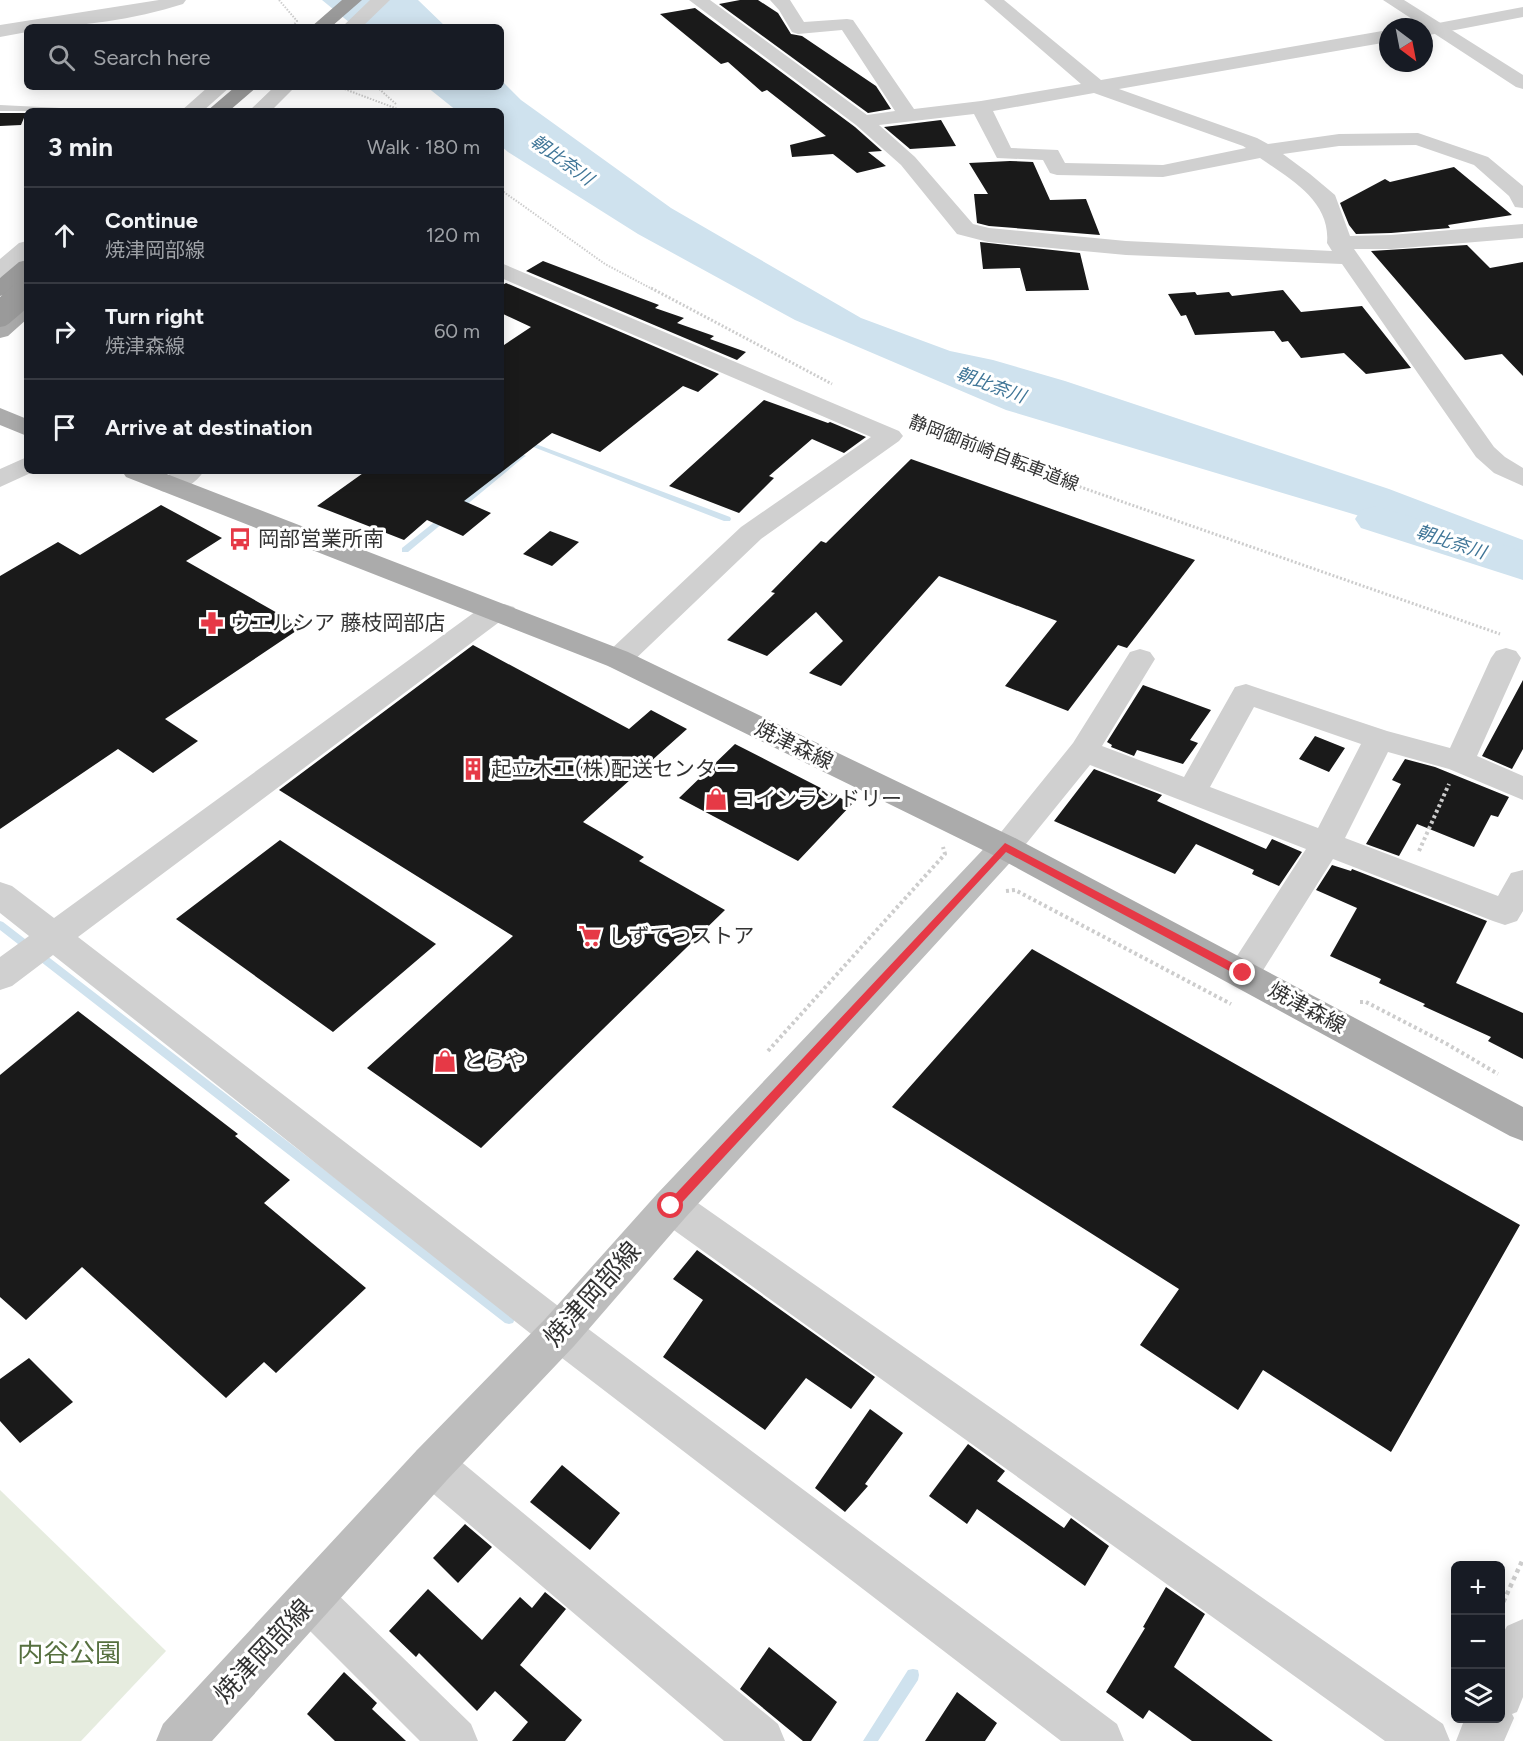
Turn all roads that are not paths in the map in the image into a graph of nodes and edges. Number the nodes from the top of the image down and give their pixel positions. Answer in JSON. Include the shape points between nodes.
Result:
{"nodes":[{"id":1,"x":177,"y":0,"type":"edge"},
{"id":2,"x":353,"y":0,"type":"edge"},
{"id":3,"x":372,"y":0,"type":"edge"},
{"id":4,"x":381,"y":0,"type":"edge"},
{"id":5,"x":698,"y":0,"type":"edge"},
{"id":6,"x":779,"y":0,"type":"edge"},
{"id":7,"x":993,"y":0,"type":"edge"},
{"id":8,"x":1392,"y":0,"type":"edge"},
{"id":9,"x":1523,"y":12,"type":"edge"},
{"id":10,"x":1416,"y":18,"type":"edge"},
{"id":11,"x":47,"y":24,"type":"edge"},
{"id":12,"x":324,"y":24,"type":"edge"},
{"id":13,"x":344,"y":24,"type":"edge"},
{"id":14,"x":354,"y":24,"type":"edge"},
{"id":15,"x":24,"y":27,"type":"edge"},
{"id":16,"x":798,"y":28,"type":"junction"},
{"id":17,"x":1433,"y":28,"type":"edge"},
{"id":18,"x":0,"y":31,"type":"edge"},
{"id":19,"x":1433,"y":31,"type":"edge"},
{"id":20,"x":744,"y":34,"type":"junction"},
{"id":21,"x":1379,"y":38,"type":"edge"},
{"id":22,"x":1523,"y":83,"type":"edge"},
{"id":23,"x":1098,"y":88,"type":"junction"},
{"id":24,"x":216,"y":90,"type":"edge"},
{"id":25,"x":243,"y":90,"type":"edge"},
{"id":26,"x":266,"y":90,"type":"edge"},
{"id":27,"x":282,"y":90,"type":"edge"},
{"id":28,"x":981,"y":107,"type":"junction"},
{"id":29,"x":0,"y":108,"type":"edge"},
{"id":30,"x":195,"y":108,"type":"edge"},
{"id":31,"x":222,"y":108,"type":"edge"},
{"id":32,"x":244,"y":108,"type":"edge"},
{"id":33,"x":262,"y":108,"type":"edge"},
{"id":34,"x":24,"y":109,"type":"edge"},
{"id":35,"x":907,"y":114,"type":"junction"},
{"id":36,"x":863,"y":121,"type":"junction"},
{"id":37,"x":1264,"y":150,"type":"junction"},
{"id":38,"x":1523,"y":202,"type":"edge"},
{"id":39,"x":1523,"y":231,"type":"edge"},
{"id":40,"x":1343,"y":250,"type":"junction"},
{"id":41,"x":24,"y":251,"type":"edge"},
{"id":42,"x":24,"y":269,"type":"edge"},
{"id":43,"x":0,"y":271,"type":"edge"},
{"id":44,"x":504,"y":271,"type":"edge"},
{"id":45,"x":0,"y":289,"type":"edge"},
{"id":46,"x":24,"y":294,"type":"edge"},
{"id":47,"x":0,"y":300,"type":"edge"},
{"id":48,"x":24,"y":301,"type":"edge"},
{"id":49,"x":24,"y":310,"type":"edge"},
{"id":50,"x":0,"y":314,"type":"edge"},
{"id":51,"x":0,"y":331,"type":"edge"},
{"id":52,"x":0,"y":416,"type":"edge"},
{"id":53,"x":24,"y":427,"type":"edge"},
{"id":54,"x":24,"y":467,"type":"edge"},
{"id":55,"x":155,"y":474,"type":"edge"},
{"id":56,"x":1523,"y":477,"type":"edge"},
{"id":57,"x":181,"y":478,"type":"edge"},
{"id":58,"x":0,"y":479,"type":"edge"},
{"id":59,"x":504,"y":613,"type":"junction"},
{"id":60,"x":1504,"y":646,"type":"road end"},
{"id":61,"x":618,"y":658,"type":"junction"},
{"id":62,"x":1140,"y":659,"type":"dead end"},
{"id":63,"x":1378,"y":739,"type":"junction"},
{"id":64,"x":1084,"y":751,"type":"junction"},
{"id":65,"x":1459,"y":761,"type":"junction"},
{"id":66,"x":1523,"y":789,"type":"edge"},
{"id":67,"x":1192,"y":792,"type":"junction"},
{"id":68,"x":1325,"y":845,"type":"junction"},
{"id":69,"x":1005,"y":847,"type":"junction"},
{"id":70,"x":1523,"y":882,"type":"edge"},
{"id":71,"x":0,"y":895,"type":"edge"},
{"id":72,"x":54,"y":937,"type":"junction"},
{"id":73,"x":1243,"y":973,"type":"junction"},
{"id":74,"x":0,"y":976,"type":"edge"},
{"id":75,"x":1523,"y":1125,"type":"edge"},
{"id":76,"x":671,"y":1206,"type":"junction"},
{"id":77,"x":560,"y":1332,"type":"junction"},
{"id":78,"x":432,"y":1466,"type":"junction"},
{"id":79,"x":310,"y":1599,"type":"junction"},
{"id":80,"x":1509,"y":1686,"type":"edge"},
{"id":81,"x":180,"y":1741,"type":"edge"},
{"id":82,"x":454,"y":1741,"type":"edge"},
{"id":83,"x":761,"y":1741,"type":"edge"},
{"id":84,"x":1100,"y":1741,"type":"edge"},
{"id":85,"x":1426,"y":1741,"type":"edge"},
{"id":86,"x":1480,"y":1741,"type":"edge"}],
"edges":[{"from":1,"to":11,"type":"street","via":[[153,8]]},
{"from":2,"to":12,"type":"highway"},
{"from":3,"to":13,"type":"highway"},
{"from":4,"to":14,"type":"street"},
{"from":5,"to":20,"type":"street"},
{"from":6,"to":16,"type":"street"},
{"from":7,"to":23,"type":"street"},
{"from":8,"to":10,"type":"street"},
{"from":9,"to":17,"type":"street"},
{"from":15,"to":18,"type":"street"},
{"from":16,"to":20,"type":"street"},
{"from":16,"to":35,"type":"street","via":[[847,24]]},
{"from":19,"to":22,"type":"street"},
{"from":20,"to":36,"type":"street"},
{"from":21,"to":23,"type":"street"},
{"from":23,"to":28,"type":"street"},
{"from":23,"to":37,"type":"street"},
{"from":24,"to":30,"type":"street"},
{"from":25,"to":31,"type":"highway"},
{"from":26,"to":32,"type":"highway"},
{"from":27,"to":33,"type":"street"},
{"from":28,"to":35,"type":"street"},
{"from":28,"to":37,"type":"street","via":[[1004,154],[1051,154],[1057,169],[1163,171]]},
{"from":29,"to":34,"type":"lane"},
{"from":35,"to":36,"type":"street"},
{"from":36,"to":40,"type":"street","via":[[908,161],[959,224],[987,235],[1126,249]]},
{"from":37,"to":38,"type":"street","via":[[1339,141],[1418,139],[1481,161]]},
{"from":37,"to":40,"type":"street","via":[[1327,200]]},
{"from":39,"to":40,"type":"street"},
{"from":40,"to":56,"type":"street","via":[[1469,426],[1483,452]]},
{"from":41,"to":43,"type":"street"},
{"from":42,"to":45,"type":"highway"},
{"from":44,"to":61,"type":"street","via":[[890,436],[751,532]]},
{"from":46,"to":50,"type":"highway","bridge":true},
{"from":47,"to":48,"type":"main road"},
{"from":49,"to":51,"type":"main road"},
{"from":52,"to":53,"type":"main road"},
{"from":54,"to":58,"type":"street"},
{"from":55,"to":57,"type":"main road","name":"焼津森線"},
{"from":57,"to":59,"type":"main road","name":"焼津森線"},
{"from":59,"to":61,"type":"main road","name":"焼津森線"},
{"from":59,"to":72,"type":"street","via":[[489,616]]},
{"from":60,"to":65,"type":"street"},
{"from":61,"to":69,"type":"main road","name":"焼津森線"},
{"from":62,"to":64,"type":"street"},
{"from":63,"to":65,"type":"street"},
{"from":63,"to":67,"type":"street","via":[[1246,694]]},
{"from":63,"to":68,"type":"street"},
{"from":64,"to":67,"type":"street"},
{"from":64,"to":69,"type":"street"},
{"from":65,"to":66,"type":"street"},
{"from":67,"to":68,"type":"street"},
{"from":68,"to":70,"type":"street","via":[[1505,912]]},
{"from":68,"to":73,"type":"street"},
{"from":69,"to":73,"type":"main road","name":"焼津森線"},
{"from":69,"to":76,"type":"main road","name":"焼津岡部線"},
{"from":71,"to":72,"type":"street"},
{"from":72,"to":74,"type":"street"},
{"from":72,"to":77,"type":"street"},
{"from":73,"to":75,"type":"main road","name":"焼津森線"},
{"from":76,"to":77,"type":"main road","name":"焼津岡部線"},
{"from":76,"to":85,"type":"street"},
{"from":77,"to":78,"type":"main road","name":"焼津岡部線"},
{"from":77,"to":84,"type":"street"},
{"from":78,"to":79,"type":"main road","name":"焼津岡部線"},
{"from":78,"to":83,"type":"street"},
{"from":79,"to":81,"type":"main road","name":"焼津岡部線"},
{"from":79,"to":82,"type":"street"},
{"from":80,"to":86,"type":"street"}]}
